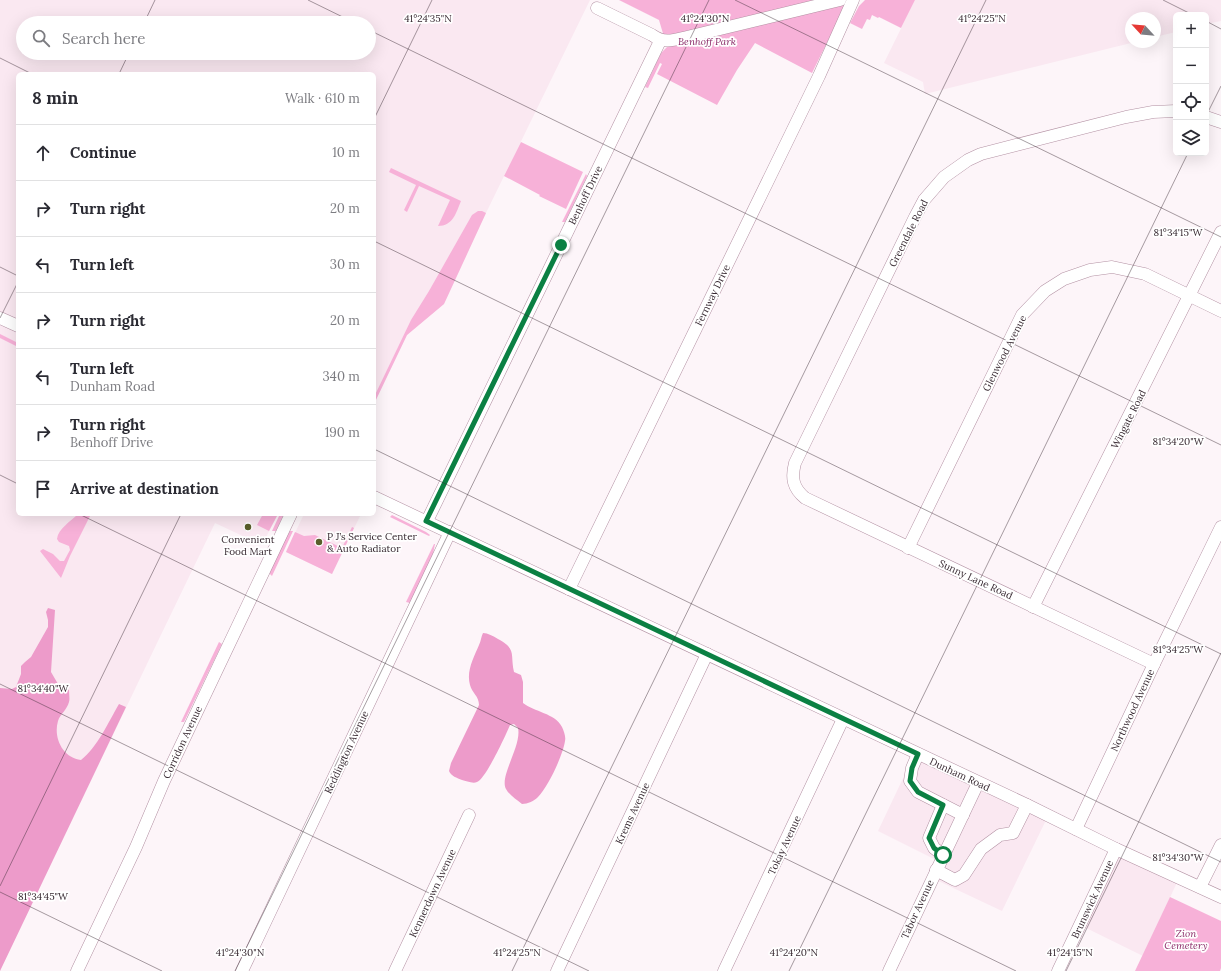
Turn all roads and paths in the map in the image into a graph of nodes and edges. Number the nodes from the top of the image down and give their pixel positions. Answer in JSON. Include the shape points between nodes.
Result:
{"nodes":[{"id":1,"x":840,"y":0,"type":"edge"},
{"id":2,"x":853,"y":0,"type":"edge"},
{"id":3,"x":597,"y":8,"type":"dead end"},
{"id":4,"x":660,"y":41,"type":"junction"},
{"id":5,"x":1173,"y":111,"type":"edge"},
{"id":6,"x":1209,"y":118,"type":"edge"},
{"id":7,"x":1221,"y":122,"type":"edge"},
{"id":8,"x":1221,"y":232,"type":"edge"},
{"id":9,"x":1190,"y":296,"type":"junction"},
{"id":10,"x":1221,"y":311,"type":"edge"},
{"id":11,"x":0,"y":318,"type":"edge"},
{"id":12,"x":16,"y":325,"type":"edge"},
{"id":13,"x":798,"y":493,"type":"joint"},
{"id":14,"x":376,"y":498,"type":"edge"},
{"id":15,"x":290,"y":516,"type":"edge"},
{"id":16,"x":426,"y":521,"type":"junction"},
{"id":17,"x":1221,"y":528,"type":"edge"},
{"id":18,"x":450,"y":532,"type":"junction"},
{"id":19,"x":908,"y":548,"type":"junction"},
{"id":20,"x":568,"y":589,"type":"junction"},
{"id":21,"x":1033,"y":607,"type":"junction"},
{"id":22,"x":707,"y":654,"type":"junction"},
{"id":23,"x":1154,"y":664,"type":"junction"},
{"id":24,"x":843,"y":719,"type":"junction"},
{"id":25,"x":918,"y":754,"type":"junction"},
{"id":26,"x":978,"y":783,"type":"junction"},
{"id":27,"x":943,"y":805,"type":"junction"},
{"id":28,"x":1027,"y":805,"type":"junction"},
{"id":29,"x":469,"y":814,"type":"dead end"},
{"id":30,"x":963,"y":815,"type":"junction"},
{"id":31,"x":1076,"y":829,"type":"junction"},
{"id":32,"x":1221,"y":845,"type":"edge"},
{"id":33,"x":1116,"y":849,"type":"junction"},
{"id":34,"x":943,"y":855,"type":"junction"},
{"id":35,"x":936,"y":870,"type":"junction"},
{"id":36,"x":1200,"y":887,"type":"junction"},
{"id":37,"x":1221,"y":897,"type":"edge"},
{"id":38,"x":77,"y":971,"type":"edge"},
{"id":39,"x":242,"y":971,"type":"edge"},
{"id":40,"x":395,"y":971,"type":"edge"},
{"id":41,"x":557,"y":971,"type":"edge"},
{"id":42,"x":724,"y":971,"type":"edge"},
{"id":43,"x":889,"y":971,"type":"edge"},
{"id":44,"x":1058,"y":971,"type":"edge"}],
"edges":[{"from":1,"to":4,"type":"street","via":[[687,37]]},
{"from":2,"to":20,"type":"street","name":"Fernway Drive","via":[[819,76]]},
{"from":3,"to":4,"type":"street"},
{"from":4,"to":16,"type":"street","name":"Benhoff Drive"},
{"from":5,"to":13,"type":"street","name":"Greendale Road","via":[[1126,117],[993,151],[968,160],[944,177],[918,211],[795,463],[792,472]]},
{"from":6,"to":7,"type":"street"},
{"from":8,"to":9,"type":"street","name":"Wingate Road"},
{"from":9,"to":10,"type":"street","name":"Glenwood Avenue"},
{"from":9,"to":19,"type":"street","name":"Glenwood Avenue","via":[[1145,274],[1112,267],[1090,270],[1064,279],[1045,291],[1022,315]]},
{"from":9,"to":21,"type":"street","name":"Wingate Road"},
{"from":11,"to":12,"type":"street"},
{"from":13,"to":19,"type":"street","name":"Sunny Lane Road"},
{"from":14,"to":16,"type":"street","name":"Dunham Road"},
{"from":15,"to":38,"type":"street","name":"Corridon Avenue"},
{"from":16,"to":18,"type":"street","name":"Dunham Road"},
{"from":17,"to":23,"type":"street","name":"Northwood Avenue"},
{"from":18,"to":20,"type":"street","name":"Dunham Road"},
{"from":18,"to":39,"type":"street","name":"Reddington Avenue"},
{"from":19,"to":21,"type":"street","name":"Sunny Lane Road"},
{"from":20,"to":22,"type":"street","name":"Dunham Road"},
{"from":21,"to":23,"type":"street","name":"Sunny Lane Road"},
{"from":22,"to":24,"type":"street","name":"Dunham Road"},
{"from":22,"to":41,"type":"street","name":"Krems Avenue"},
{"from":23,"to":31,"type":"street","name":"Northwood Avenue"},
{"from":24,"to":25,"type":"street","name":"Dunham Road"},
{"from":24,"to":42,"type":"street","name":"Tokay Avenue"},
{"from":25,"to":26,"type":"street","name":"Dunham Road"},
{"from":25,"to":27,"type":"street","via":[[910,781],[918,792]]},
{"from":26,"to":28,"type":"street","name":"Dunham Road"},
{"from":26,"to":30,"type":"street","name":"Tabor Avenue"},
{"from":27,"to":30,"type":"street"},
{"from":27,"to":34,"type":"street","via":[[929,838],[934,848]]},
{"from":28,"to":31,"type":"street","name":"Dunham Road"},
{"from":28,"to":35,"type":"street","via":[[1013,833],[1000,835],[981,849],[964,874],[955,880]]},
{"from":29,"to":40,"type":"street","name":"Kennerdown Avenue"},
{"from":30,"to":34,"type":"street","name":"Tabor Avenue"},
{"from":31,"to":33,"type":"street","name":"Dunham Road"},
{"from":32,"to":36,"type":"street"},
{"from":33,"to":36,"type":"street","name":"Dunham Road"},
{"from":33,"to":44,"type":"street","name":"Brunswick Avenue"},
{"from":34,"to":35,"type":"street","name":"Tabor Avenue"},
{"from":35,"to":43,"type":"street","name":"Tabor Avenue"},
{"from":36,"to":37,"type":"street","name":"Dunham Road"}]}
